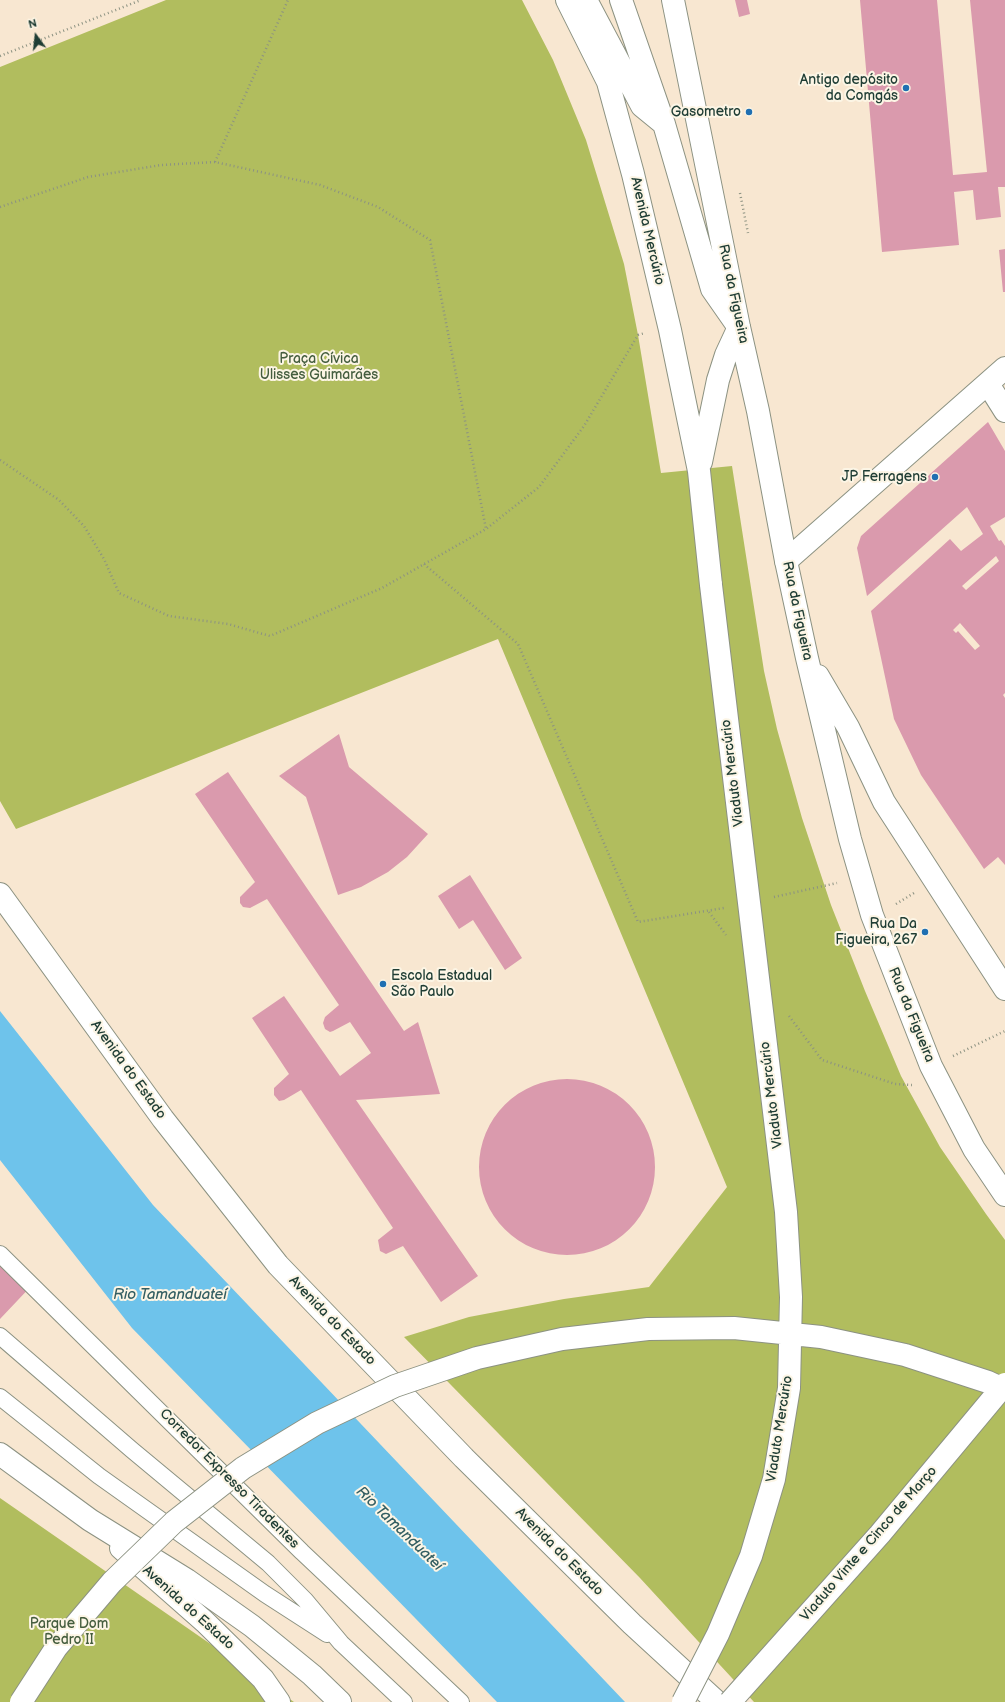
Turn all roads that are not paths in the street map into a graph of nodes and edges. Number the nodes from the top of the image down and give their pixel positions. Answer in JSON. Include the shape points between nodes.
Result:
{"nodes":[{"id":1,"x":567,"y":0,"type":"edge"},
{"id":2,"x":586,"y":0,"type":"edge"},
{"id":3,"x":621,"y":0,"type":"edge"},
{"id":4,"x":673,"y":0,"type":"edge"},
{"id":5,"x":664,"y":124,"type":"junction"},
{"id":6,"x":739,"y":327,"type":"junction"},
{"id":7,"x":1005,"y":368,"type":"edge"},
{"id":8,"x":988,"y":384,"type":"junction"},
{"id":9,"x":1005,"y":411,"type":"edge"},
{"id":10,"x":699,"y":471,"type":"junction"},
{"id":11,"x":786,"y":560,"type":"junction"},
{"id":12,"x":807,"y":658,"type":"junction"},
{"id":13,"x":0,"y":894,"type":"edge"},
{"id":14,"x":1005,"y":989,"type":"edge"},
{"id":15,"x":1005,"y":1195,"type":"edge"},
{"id":16,"x":0,"y":1254,"type":"edge"},
{"id":17,"x":0,"y":1336,"type":"edge"},
{"id":18,"x":1005,"y":1384,"type":"edge"},
{"id":19,"x":1005,"y":1390,"type":"edge"},
{"id":20,"x":0,"y":1397,"type":"edge"},
{"id":21,"x":0,"y":1454,"type":"edge"},
{"id":22,"x":90,"y":1520,"type":"junction"},
{"id":23,"x":341,"y":1643,"type":"junction"},
{"id":24,"x":21,"y":1702,"type":"edge"},
{"id":25,"x":279,"y":1702,"type":"edge"},
{"id":26,"x":340,"y":1702,"type":"edge"},
{"id":27,"x":404,"y":1702,"type":"edge"},
{"id":28,"x":461,"y":1702,"type":"edge"},
{"id":29,"x":683,"y":1702,"type":"edge"},
{"id":30,"x":717,"y":1702,"type":"edge"},
{"id":31,"x":730,"y":1702,"type":"edge"}],
"edges":[{"from":1,"to":10,"type":"main road","name":"Avenida Mercúrio","via":[[608,82],[670,330]]},
{"from":2,"to":5,"type":"main road","via":[[642,106]]},
{"from":3,"to":5,"type":"main road"},
{"from":4,"to":6,"type":"main road","name":"Rua da Figueira"},
{"from":5,"to":6,"type":"main road","via":[[712,289]]},
{"from":6,"to":10,"type":"main road","via":[[718,380]]},
{"from":6,"to":11,"type":"main road","name":"Rua da Figueira","via":[[758,411]]},
{"from":7,"to":8,"type":"main road"},
{"from":8,"to":9,"type":"main road"},
{"from":8,"to":11,"type":"main road"},
{"from":10,"to":29,"type":"main road","name":"Viaduto Mercúrio","bridge":true,"via":[[786,1212],[791,1297],[789,1388],[774,1479],[751,1556],[715,1641]]},
{"from":11,"to":12,"type":"main road","name":"Rua da Figueira"},
{"from":12,"to":14,"type":"main road","via":[[848,727],[884,802]]},
{"from":12,"to":15,"type":"main road","name":"Rua da Figueira","via":[[842,809],[874,919],[934,1071],[974,1149]]},
{"from":13,"to":30,"type":"main road","name":"Avenida do Estado","via":[[163,1119],[278,1265],[464,1458],[632,1624]]},
{"from":16,"to":28,"type":"lane","name":"Corredor Expresso Tiradentes","via":[[302,1552]]},
{"from":17,"to":23,"type":"lane","via":[[268,1563],[305,1600]]},
{"from":18,"to":31,"type":"main road","name":"Viaduto Vinte e Cinco de Março","bridge":true,"via":[[880,1534]]},
{"from":19,"to":24,"type":"main road","bridge":true,"via":[[988,1382],[905,1356],[821,1337],[734,1328],[648,1329],[562,1339],[477,1358],[388,1390],[317,1423],[243,1468],[174,1522],[112,1582],[56,1648]]},
{"from":20,"to":23,"type":"lane","via":[[99,1476],[266,1594]]},
{"from":21,"to":22,"type":"main road","name":"Avenida do Estado"},
{"from":22,"to":25,"type":"main road","name":"Avenida do Estado","via":[[205,1622],[263,1679]]},
{"from":22,"to":26,"type":"main road","name":"Avenida do Estado","via":[[187,1580],[252,1626]]},
{"from":23,"to":27,"type":"lane"}]}
